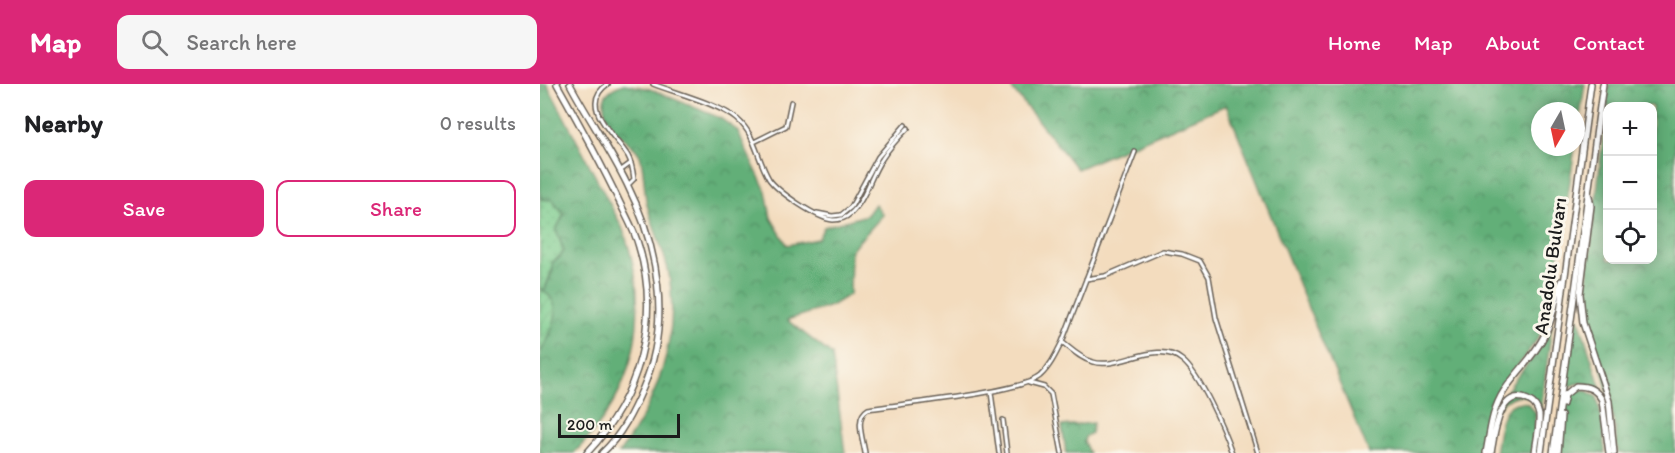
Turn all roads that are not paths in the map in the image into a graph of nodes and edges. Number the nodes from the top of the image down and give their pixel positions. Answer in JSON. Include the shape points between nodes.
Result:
{"nodes":[{"id":1,"x":557,"y":84,"type":"edge"},
{"id":2,"x":570,"y":84,"type":"edge"},
{"id":3,"x":608,"y":84,"type":"edge"},
{"id":4,"x":653,"y":84,"type":"edge"},
{"id":5,"x":1591,"y":84,"type":"edge"},
{"id":6,"x":1603,"y":84,"type":"edge"},
{"id":7,"x":791,"y":102,"type":"dead end"},
{"id":8,"x":907,"y":126,"type":"dead end"},
{"id":9,"x":754,"y":142,"type":"junction"},
{"id":10,"x":1135,"y":152,"type":"dead end"},
{"id":11,"x":631,"y":163,"type":"junction"},
{"id":12,"x":620,"y":171,"type":"junction"},
{"id":13,"x":608,"y":178,"type":"junction"},
{"id":14,"x":628,"y":186,"type":"junction"},
{"id":15,"x":615,"y":192,"type":"junction"},
{"id":16,"x":1588,"y":193,"type":"junction"},
{"id":17,"x":1565,"y":271,"type":"junction"},
{"id":18,"x":1086,"y":279,"type":"junction"},
{"id":19,"x":1062,"y":342,"type":"junction"},
{"id":20,"x":1028,"y":382,"type":"junction"},
{"id":21,"x":991,"y":392,"type":"junction"},
{"id":22,"x":1003,"y":420,"type":"dead end"},
{"id":23,"x":587,"y":453,"type":"edge"},
{"id":24,"x":602,"y":453,"type":"edge"},
{"id":25,"x":865,"y":453,"type":"edge"},
{"id":26,"x":999,"y":453,"type":"edge"},
{"id":27,"x":1007,"y":453,"type":"edge"},
{"id":28,"x":1062,"y":453,"type":"edge"},
{"id":29,"x":1232,"y":453,"type":"edge"},
{"id":30,"x":1258,"y":453,"type":"edge"},
{"id":31,"x":1486,"y":453,"type":"edge"},
{"id":32,"x":1491,"y":453,"type":"edge"},
{"id":33,"x":1535,"y":453,"type":"edge"},
{"id":34,"x":1541,"y":453,"type":"edge"},
{"id":35,"x":1553,"y":453,"type":"edge"},
{"id":36,"x":1558,"y":453,"type":"edge"},
{"id":37,"x":1609,"y":453,"type":"edge"},
{"id":38,"x":1614,"y":453,"type":"edge"}],
"edges":[{"from":1,"to":13,"type":"main road"},
{"from":2,"to":12,"type":"main road"},
{"from":3,"to":11,"type":"street","via":[[600,93],[597,109]]},
{"from":4,"to":9,"type":"street","via":[[731,114]]},
{"from":5,"to":17,"type":"main road","name":"Anadolu Bulvarı"},
{"from":6,"to":16,"type":"main road","name":"Anadolu Bulvarı"},
{"from":7,"to":9,"type":"street","via":[[786,126]]},
{"from":8,"to":9,"type":"street","via":[[881,159],[851,214],[834,220],[823,218],[783,194],[768,177]]},
{"from":10,"to":18,"type":"street"},
{"from":11,"to":12,"type":"street"},
{"from":11,"to":14,"type":"street","via":[[634,179]]},
{"from":12,"to":13,"type":"main road"},
{"from":12,"to":14,"type":"main road"},
{"from":13,"to":15,"type":"main road"},
{"from":14,"to":15,"type":"main road"},
{"from":14,"to":24,"type":"main road","via":[[650,242],[657,273],[656,343],[649,374],[631,414]]},
{"from":15,"to":23,"type":"main road","via":[[639,246],[647,281],[648,324],[632,385],[605,435]]},
{"from":16,"to":35,"type":"main road","name":"Anadolu Bulvarı"},
{"from":16,"to":38,"type":"main road","via":[[1592,206],[1580,294],[1583,323],[1609,402]]},
{"from":17,"to":31,"type":"main road","via":[[1546,334],[1497,404]]},
{"from":17,"to":34,"type":"main road","name":"Anadolu Bulvarı"},
{"from":18,"to":19,"type":"street"},
{"from":18,"to":30,"type":"street","via":[[1105,276],[1163,251],[1200,261],[1209,277],[1216,318]]},
{"from":19,"to":20,"type":"street","via":[[1052,362],[1039,377]]},
{"from":19,"to":29,"type":"street","via":[[1093,362],[1155,353],[1181,359],[1211,405]]},
{"from":20,"to":21,"type":"street"},
{"from":20,"to":28,"type":"street","via":[[1051,394]]},
{"from":21,"to":25,"type":"street","via":[[868,409],[860,419]]},
{"from":21,"to":26,"type":"street"},
{"from":22,"to":27,"type":"street"},
{"from":32,"to":33,"type":"main road","via":[[1499,414],[1509,401],[1521,398],[1531,401],[1539,414]]},
{"from":36,"to":37,"type":"main road","via":[[1564,397],[1576,386],[1596,391],[1602,400]]}]}
